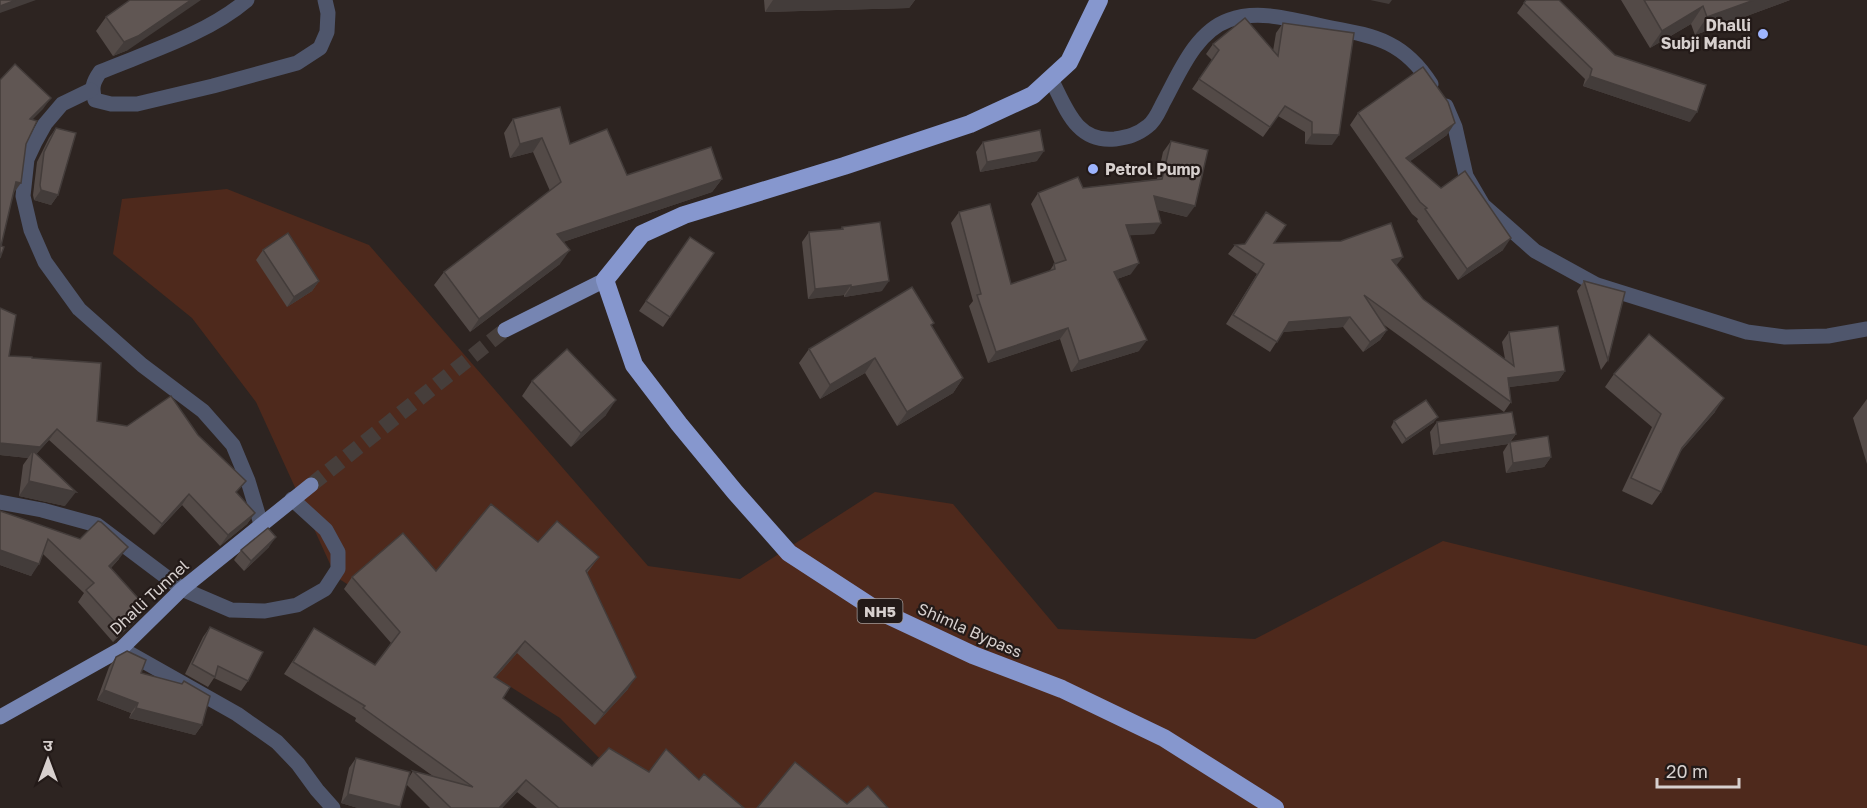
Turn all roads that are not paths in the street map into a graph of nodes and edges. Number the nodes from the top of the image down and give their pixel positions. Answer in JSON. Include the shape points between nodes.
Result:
{"nodes":[{"id":1,"x":247,"y":0,"type":"edge"},
{"id":2,"x":325,"y":0,"type":"edge"},
{"id":3,"x":1099,"y":0,"type":"edge"},
{"id":4,"x":1051,"y":80,"type":"junction"},
{"id":5,"x":91,"y":90,"type":"junction"},
{"id":6,"x":605,"y":280,"type":"junction"},
{"id":7,"x":1867,"y":329,"type":"edge"},
{"id":8,"x":505,"y":330,"type":"tunnel mouth"},
{"id":9,"x":311,"y":485,"type":"tunnel mouth"},
{"id":10,"x":292,"y":499,"type":"junction"},
{"id":11,"x":0,"y":502,"type":"edge"},
{"id":12,"x":261,"y":524,"type":"junction"},
{"id":13,"x":182,"y":589,"type":"junction"},
{"id":14,"x":121,"y":649,"type":"junction"},
{"id":15,"x":0,"y":717,"type":"edge"},
{"id":16,"x":333,"y":808,"type":"edge"},
{"id":17,"x":1275,"y":808,"type":"edge"}],
"edges":[{"from":1,"to":5,"type":"street","via":[[200,30],[100,72]]},
{"from":2,"to":5,"type":"street","via":[[327,32],[320,48],[297,63],[137,104],[95,100]]},
{"from":3,"to":4,"type":"highway","via":[[1069,62]]},
{"from":4,"to":6,"type":"highway","via":[[1033,95],[970,124],[684,215],[652,229],[642,234]]},
{"from":4,"to":7,"type":"street","via":[[1072,121],[1085,134],[1103,140],[1132,137],[1150,125],[1194,50],[1211,29],[1230,19],[1261,15],[1362,33],[1388,42],[1406,54],[1425,75],[1448,109],[1466,176],[1483,205],[1535,251],[1597,285],[1748,332],[1785,337],[1828,336]]},
{"from":5,"to":12,"type":"street","via":[[62,104],[45,124],[27,159],[23,196],[31,230],[45,262],[79,309],[142,365],[203,411],[233,445]]},
{"from":6,"to":8,"type":"main road"},
{"from":6,"to":17,"type":"highway","name":"Shimla Bypass","number":"NH5","via":[[634,365],[789,553],[875,609],[973,655],[1062,689],[1164,738]]},
{"from":9,"to":10,"type":"main road","name":"Dhalli Tunnel"},
{"from":10,"to":12,"type":"main road","name":"Dhalli Tunnel"},
{"from":10,"to":13,"type":"street","via":[[326,530],[339,552],[339,570],[325,590],[297,605],[266,611],[231,610]]},
{"from":11,"to":13,"type":"street","via":[[97,525]]},
{"from":12,"to":13,"type":"main road","name":"Dhalli Tunnel"},
{"from":13,"to":14,"type":"main road","name":"Dhalli Tunnel"},
{"from":14,"to":15,"type":"main road","name":"Dhalli Tunnel"},
{"from":14,"to":16,"type":"street","via":[[237,714],[277,742]]}]}
